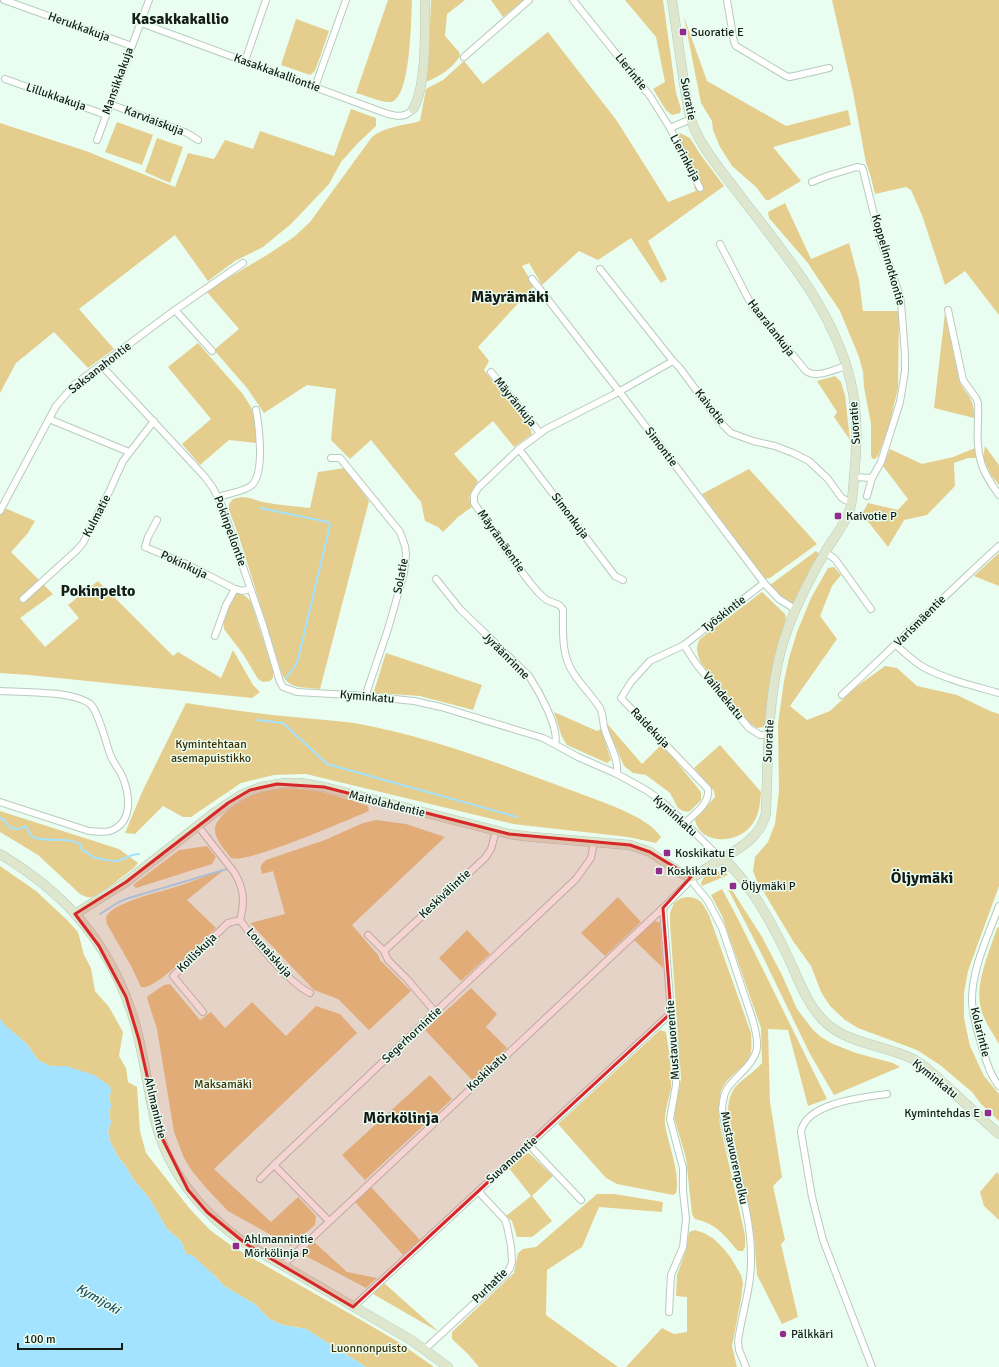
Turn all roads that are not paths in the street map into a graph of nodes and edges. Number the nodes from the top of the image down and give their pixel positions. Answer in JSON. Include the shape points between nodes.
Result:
{"nodes":[{"id":1,"x":4,"y":0,"type":"edge"},
{"id":2,"x":149,"y":0,"type":"edge"},
{"id":3,"x":266,"y":0,"type":"edge"},
{"id":4,"x":346,"y":0,"type":"edge"},
{"id":5,"x":425,"y":0,"type":"edge"},
{"id":6,"x":529,"y":0,"type":"edge"},
{"id":7,"x":573,"y":0,"type":"edge"},
{"id":8,"x":672,"y":0,"type":"edge"},
{"id":9,"x":728,"y":0,"type":"edge"},
{"id":10,"x":141,"y":23,"type":"junction"},
{"id":11,"x":132,"y":46,"type":"junction"},
{"id":12,"x":464,"y":57,"type":"dead end"},
{"id":13,"x":244,"y":61,"type":"junction"},
{"id":14,"x":829,"y":68,"type":"dead end"},
{"id":15,"x":5,"y":79,"type":"dead end"},
{"id":16,"x":315,"y":87,"type":"junction"},
{"id":17,"x":110,"y":104,"type":"junction"},
{"id":18,"x":413,"y":109,"type":"joint"},
{"id":19,"x":106,"y":115,"type":"junction"},
{"id":20,"x":691,"y":119,"type":"junction"},
{"id":21,"x":670,"y":128,"type":"junction"},
{"id":22,"x":97,"y":140,"type":"dead end"},
{"id":23,"x":198,"y":140,"type":"dead end"},
{"id":24,"x":812,"y":182,"type":"dead end"},
{"id":25,"x":700,"y":188,"type":"dead end"},
{"id":26,"x":720,"y":244,"type":"dead end"},
{"id":27,"x":243,"y":263,"type":"dead end"},
{"id":28,"x":600,"y":269,"type":"dead end"},
{"id":29,"x":532,"y":279,"type":"dead end"},
{"id":30,"x":175,"y":310,"type":"junction"},
{"id":31,"x":948,"y":310,"type":"dead end"},
{"id":32,"x":212,"y":351,"type":"dead end"},
{"id":33,"x":673,"y":361,"type":"junction"},
{"id":34,"x":102,"y":365,"type":"junction"},
{"id":35,"x":846,"y":366,"type":"junction"},
{"id":36,"x":491,"y":372,"type":"dead end"},
{"id":37,"x":620,"y":391,"type":"junction"},
{"id":38,"x":256,"y":410,"type":"dead end"},
{"id":39,"x":49,"y":419,"type":"junction"},
{"id":40,"x":154,"y":421,"type":"junction"},
{"id":41,"x":540,"y":433,"type":"junction"},
{"id":42,"x":519,"y":449,"type":"junction"},
{"id":43,"x":129,"y":452,"type":"junction"},
{"id":44,"x":331,"y":458,"type":"dead end"},
{"id":45,"x":854,"y":477,"type":"junction"},
{"id":46,"x":872,"y":478,"type":"junction"},
{"id":47,"x":999,"y":495,"type":"edge"},
{"id":48,"x":868,"y":496,"type":"dead end"},
{"id":49,"x":218,"y":497,"type":"junction"},
{"id":50,"x":852,"y":502,"type":"junction"},
{"id":51,"x":0,"y":511,"type":"edge"},
{"id":52,"x":157,"y":520,"type":"dead end"},
{"id":53,"x":999,"y":546,"type":"edge"},
{"id":54,"x":825,"y":552,"type":"junction"},
{"id":55,"x":436,"y":579,"type":"dead end"},
{"id":56,"x":623,"y":580,"type":"dead end"},
{"id":57,"x":764,"y":583,"type":"junction"},
{"id":58,"x":235,"y":589,"type":"junction"},
{"id":59,"x":250,"y":589,"type":"junction"},
{"id":60,"x":23,"y":599,"type":"dead end"},
{"id":61,"x":795,"y":609,"type":"junction"},
{"id":62,"x":870,"y":609,"type":"dead end"},
{"id":63,"x":215,"y":636,"type":"dead end"},
{"id":64,"x":684,"y":645,"type":"junction"},
{"id":65,"x":896,"y":645,"type":"junction"},
{"id":66,"x":283,"y":687,"type":"joint"},
{"id":67,"x":0,"y":692,"type":"edge"},
{"id":68,"x":999,"y":693,"type":"edge"},
{"id":69,"x":842,"y":695,"type":"dead end"},
{"id":70,"x":366,"y":696,"type":"junction"},
{"id":71,"x":770,"y":735,"type":"junction"},
{"id":72,"x":555,"y":744,"type":"junction"},
{"id":73,"x":617,"y":774,"type":"junction"},
{"id":74,"x":0,"y":802,"type":"edge"},
{"id":75,"x":685,"y":823,"type":"junction"},
{"id":76,"x":198,"y":826,"type":"junction"},
{"id":77,"x":496,"y":831,"type":"junction"},
{"id":78,"x":594,"y":842,"type":"junction"},
{"id":79,"x":0,"y":854,"type":"edge"},
{"id":80,"x":724,"y":859,"type":"junction"},
{"id":81,"x":691,"y":877,"type":"junction"},
{"id":82,"x":999,"y":906,"type":"edge"},
{"id":83,"x":663,"y":908,"type":"junction"},
{"id":84,"x":76,"y":914,"type":"junction"},
{"id":85,"x":997,"y":918,"type":"edge"},
{"id":86,"x":240,"y":920,"type":"junction"},
{"id":87,"x":368,"y":935,"type":"dead end"},
{"id":88,"x":384,"y":951,"type":"junction"},
{"id":89,"x":310,"y":993,"type":"dead end"},
{"id":90,"x":203,"y":1012,"type":"dead end"},
{"id":91,"x":436,"y":1013,"type":"junction"},
{"id":92,"x":671,"y":1013,"type":"junction"},
{"id":93,"x":999,"y":1086,"type":"edge"},
{"id":94,"x":887,"y":1094,"type":"dead end"},
{"id":95,"x":999,"y":1134,"type":"edge"},
{"id":96,"x":529,"y":1145,"type":"junction"},
{"id":97,"x":274,"y":1165,"type":"junction"},
{"id":98,"x":260,"y":1179,"type":"dead end"},
{"id":99,"x":478,"y":1191,"type":"junction"},
{"id":100,"x":581,"y":1200,"type":"dead end"},
{"id":101,"x":329,"y":1221,"type":"junction"},
{"id":102,"x":282,"y":1266,"type":"junction"},
{"id":103,"x":353,"y":1307,"type":"junction"},
{"id":104,"x":669,"y":1312,"type":"dead end"},
{"id":105,"x":425,"y":1350,"type":"junction"},
{"id":106,"x":448,"y":1367,"type":"edge"},
{"id":107,"x":746,"y":1367,"type":"edge"},
{"id":108,"x":872,"y":1367,"type":"edge"}],
"edges":[{"from":1,"to":11,"type":"street","name":"Herukkakuja"},
{"from":2,"to":10,"type":"street","name":"Mansikkakuja"},
{"from":3,"to":13,"type":"street"},
{"from":4,"to":16,"type":"street"},
{"from":5,"to":18,"type":"street","via":[[421,85]]},
{"from":6,"to":12,"type":"street"},
{"from":7,"to":21,"type":"street","name":"Lierintie","via":[[650,96]]},
{"from":8,"to":20,"type":"street","name":"Suoratie"},
{"from":9,"to":14,"type":"street","via":[[736,46],[790,77]]},
{"from":10,"to":11,"type":"street","name":"Mansikkakuja"},
{"from":10,"to":13,"type":"street","name":"Kasakkakalliontie"},
{"from":11,"to":17,"type":"street","name":"Mansikkakuja"},
{"from":13,"to":16,"type":"street","name":"Kasakkakalliontie"},
{"from":15,"to":19,"type":"street","name":"Lillukkakuja"},
{"from":16,"to":18,"type":"street","name":"Kasakkakalliontie","via":[[392,115],[405,116]]},
{"from":17,"to":19,"type":"street","name":"Mansikkakuja"},
{"from":17,"to":23,"type":"street","name":"Karviaiskuja","via":[[187,133]]},
{"from":19,"to":22,"type":"street","name":"Mansikkakuja"},
{"from":20,"to":21,"type":"street"},
{"from":20,"to":35,"type":"street","name":"Suoratie","via":[[709,153],[816,299],[831,325]]},
{"from":21,"to":25,"type":"street","name":"Lierinkuja"},
{"from":24,"to":46,"type":"street","name":"Koppelinnotkontie","via":[[857,167],[863,170],[880,239],[901,302],[905,355],[903,388],[881,462]]},
{"from":26,"to":35,"type":"street","name":"Haaralankuja","via":[[752,306],[806,371],[817,374]]},
{"from":27,"to":30,"type":"street","name":"Saksanahontie"},
{"from":28,"to":33,"type":"street","name":"Kaivotie"},
{"from":29,"to":37,"type":"street","name":"Simontie"},
{"from":30,"to":32,"type":"street"},
{"from":30,"to":34,"type":"street","name":"Saksanahontie"},
{"from":31,"to":47,"type":"street","via":[[963,380],[978,403],[978,445],[981,463]]},
{"from":33,"to":37,"type":"street","name":"Mäyrämäentie"},
{"from":33,"to":50,"type":"street","name":"Kaivotie","via":[[731,433],[775,446],[809,461],[828,479],[841,497]]},
{"from":34,"to":39,"type":"street","name":"Saksanahontie","via":[[74,385],[56,406]]},
{"from":34,"to":40,"type":"street","name":"Pokinpellontie"},
{"from":35,"to":45,"type":"street","name":"Suoratie","via":[[857,423]]},
{"from":36,"to":41,"type":"street","name":"Mäyränkuja"},
{"from":37,"to":41,"type":"street","name":"Mäyrämäentie"},
{"from":37,"to":57,"type":"street","name":"Simontie"},
{"from":38,"to":49,"type":"street","via":[[260,431],[257,476],[253,484],[245,490]]},
{"from":39,"to":43,"type":"street"},
{"from":39,"to":51,"type":"street","name":"Saksanahontie"},
{"from":40,"to":43,"type":"street","name":"Kulmatie"},
{"from":40,"to":49,"type":"street","name":"Pokinpellontie","via":[[205,476]]},
{"from":41,"to":42,"type":"street","name":"Mäyrämäentie"},
{"from":42,"to":56,"type":"street","name":"Simonkuja","via":[[615,576]]},
{"from":42,"to":73,"type":"street","name":"Mäyrämäentie","via":[[478,488],[474,495],[474,503],[537,591],[545,599],[562,607],[566,656],[573,673],[603,714],[604,726],[618,767]]},
{"from":43,"to":60,"type":"street","name":"Kulmatie","via":[[80,546]]},
{"from":44,"to":70,"type":"street","name":"Solatie","via":[[340,458],[400,532],[405,546],[404,573]]},
{"from":45,"to":46,"type":"street"},
{"from":45,"to":50,"type":"street","name":"Suoratie"},
{"from":46,"to":48,"type":"street","name":"Koppelinnotkontie"},
{"from":49,"to":59,"type":"street","name":"Pokinpellontie"},
{"from":50,"to":54,"type":"street","name":"Suoratie","via":[[845,520]]},
{"from":52,"to":58,"type":"street","name":"Pokinkuja","via":[[145,547]]},
{"from":53,"to":65,"type":"street","name":"Varismäentie"},
{"from":54,"to":61,"type":"street","name":"Suoratie"},
{"from":54,"to":62,"type":"street","via":[[835,559]]},
{"from":55,"to":72,"type":"street","name":"Jyräänrinne","via":[[460,609],[529,676],[551,720]]},
{"from":57,"to":61,"type":"street","name":"Simontie","via":[[779,599]]},
{"from":57,"to":64,"type":"street","name":"Työskintie"},
{"from":58,"to":59,"type":"street","name":"Pokinkuja"},
{"from":58,"to":63,"type":"street","via":[[226,605]]},
{"from":59,"to":66,"type":"street","name":"Pokinpellontie"},
{"from":61,"to":71,"type":"street","name":"Suoratie","via":[[781,651],[774,686]]},
{"from":64,"to":71,"type":"street","name":"Vaihdekatu","via":[[749,728],[760,735]]},
{"from":64,"to":75,"type":"street","name":"Raidekuja","via":[[650,661],[621,698],[708,790],[707,800]]},
{"from":65,"to":68,"type":"street","via":[[931,671]]},
{"from":65,"to":69,"type":"street","name":"Varismäentie"},
{"from":66,"to":70,"type":"street","name":"Kyminkatu","via":[[297,692]]},
{"from":67,"to":74,"type":"street","via":[[54,694],[76,698],[90,704],[97,714],[112,759],[123,778],[129,794],[129,807],[125,819],[119,826],[102,832],[89,831]]},
{"from":70,"to":72,"type":"street","name":"Kyminkatu","via":[[414,701],[441,707],[532,734]]},
{"from":71,"to":80,"type":"street","name":"Suoratie","via":[[766,813],[763,824],[748,842]]},
{"from":72,"to":73,"type":"street","name":"Kyminkatu"},
{"from":73,"to":75,"type":"street","name":"Kyminkatu","via":[[650,793]]},
{"from":75,"to":80,"type":"street","name":"Kyminkatu"},
{"from":76,"to":77,"type":"street","name":"Maitolahdentie","via":[[250,790],[292,782],[324,787]]},
{"from":76,"to":84,"type":"street","name":"Maitolahdentie","via":[[126,882]]},
{"from":76,"to":86,"type":"street","name":"Lounaiskuja","via":[[239,880],[243,908]]},
{"from":77,"to":78,"type":"street","name":"Maitolahdentie","via":[[532,838]]},
{"from":77,"to":88,"type":"street","name":"Keskivälintie","via":[[491,849],[485,858]]},
{"from":78,"to":81,"type":"street","name":"Maitolahdentie","via":[[639,847]]},
{"from":78,"to":91,"type":"street","name":"Segerhornintie","via":[[590,858],[576,880]]},
{"from":79,"to":84,"type":"street","name":"Ahlmanintie","via":[[37,878]]},
{"from":80,"to":81,"type":"street"},
{"from":80,"to":95,"type":"street","name":"Kyminkatu","via":[[732,866],[766,916],[820,1017],[833,1029],[850,1038],[915,1060]]},
{"from":81,"to":83,"type":"street","name":"Koskikatu"},
{"from":81,"to":107,"type":"street","name":"Mustavuorenpolku","via":[[708,901],[722,928],[757,1036],[755,1058],[730,1084],[725,1093],[722,1109],[749,1224],[750,1278],[738,1341]]},
{"from":82,"to":85,"type":"street","name":"Kolarintie"},
{"from":83,"to":92,"type":"street","name":"Mustavuorentie"},
{"from":83,"to":101,"type":"street","name":"Koskikatu"},
{"from":84,"to":102,"type":"street","name":"Ahlmanintie","via":[[104,955],[130,1008],[143,1054],[155,1120],[174,1168],[196,1199],[220,1224]]},
{"from":85,"to":93,"type":"street","name":"Kolarintie","via":[[975,975],[972,1001],[985,1056]]},
{"from":86,"to":89,"type":"street","name":"Lounaiskuja","via":[[291,978]]},
{"from":86,"to":90,"type":"street","name":"Koiliskuja","via":[[228,923],[173,976]]},
{"from":87,"to":88,"type":"street"},
{"from":88,"to":91,"type":"street","via":[[388,960]]},
{"from":91,"to":97,"type":"street","name":"Segerhornintie"},
{"from":92,"to":96,"type":"street","name":"Suvannontie"},
{"from":92,"to":104,"type":"street","name":"Mustavuorentie","via":[[676,1085],[670,1119],[683,1168],[686,1219],[683,1246],[671,1275]]},
{"from":94,"to":108,"type":"street","via":[[855,1098],[811,1114],[802,1124],[801,1132],[812,1197],[823,1240]]},
{"from":96,"to":99,"type":"street","name":"Suvannontie"},
{"from":96,"to":100,"type":"street"},
{"from":97,"to":98,"type":"street","name":"Segerhornintie"},
{"from":97,"to":101,"type":"street"},
{"from":99,"to":103,"type":"street","name":"Suvannontie"},
{"from":99,"to":105,"type":"street","name":"Purhatie","via":[[505,1220],[512,1262],[506,1274]]},
{"from":101,"to":102,"type":"street","name":"Koskikatu"},
{"from":102,"to":103,"type":"street","name":"Ahlmanintie"},
{"from":103,"to":105,"type":"street","name":"Ahlmanintie"},
{"from":105,"to":106,"type":"street","name":"Ahlmanintie"}]}
